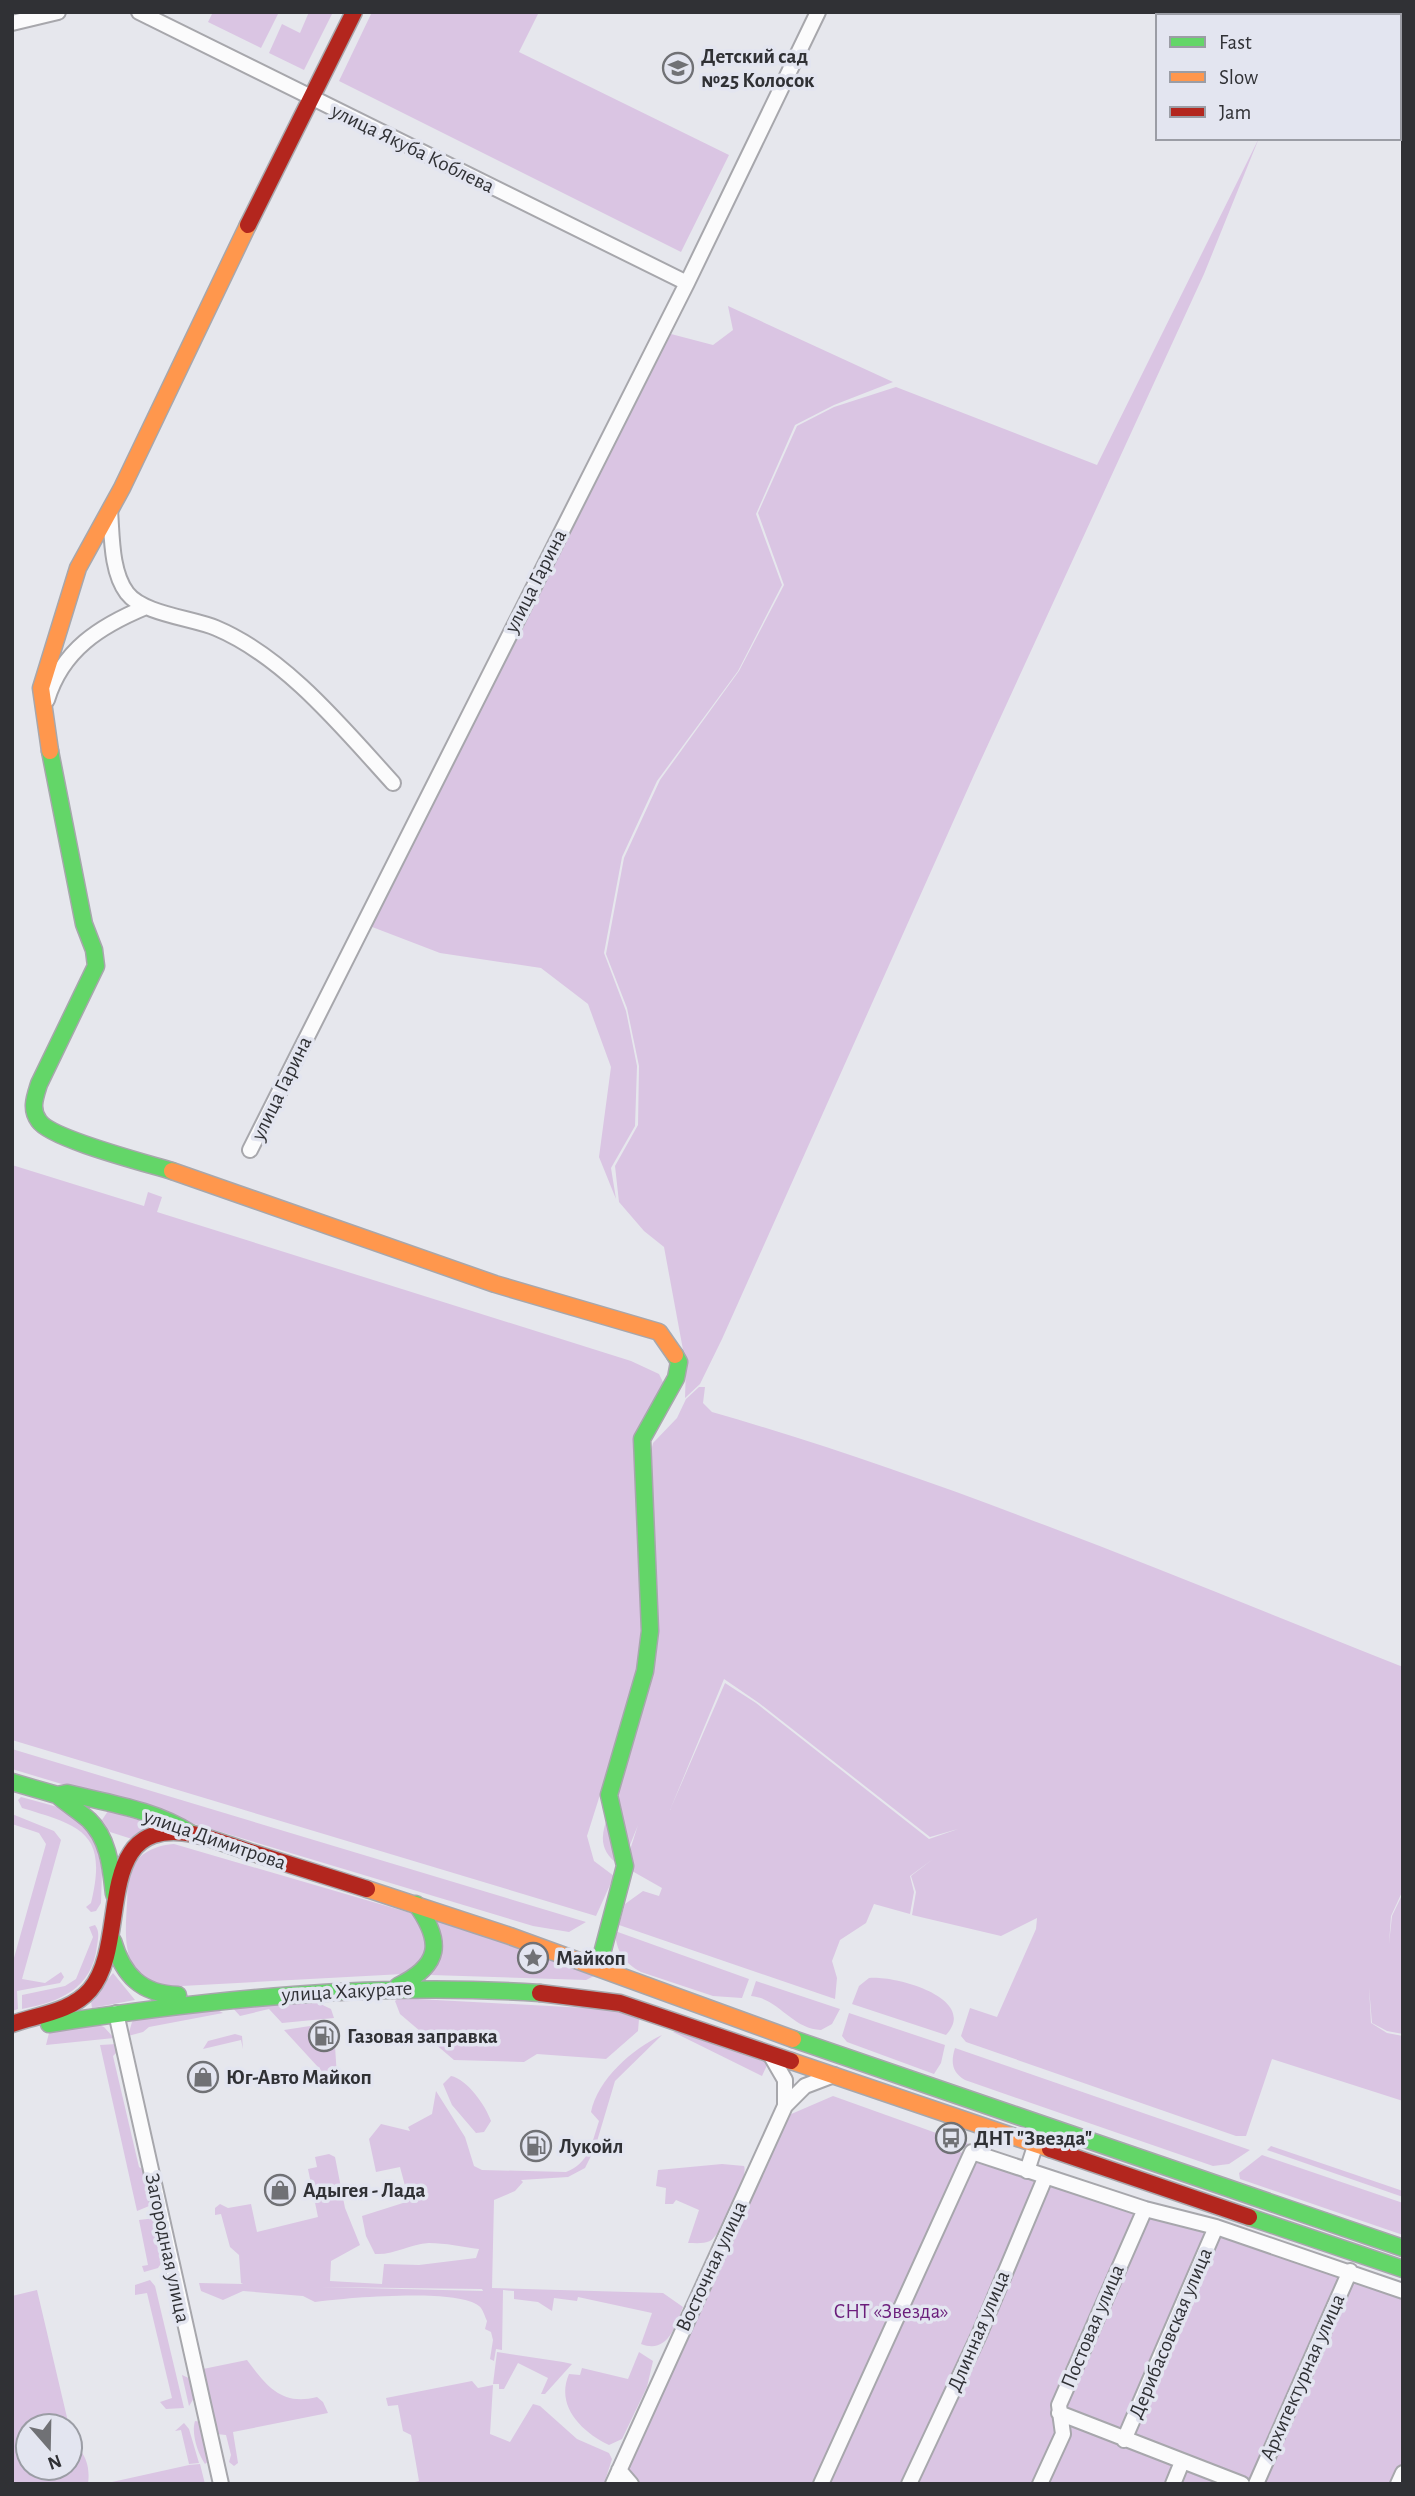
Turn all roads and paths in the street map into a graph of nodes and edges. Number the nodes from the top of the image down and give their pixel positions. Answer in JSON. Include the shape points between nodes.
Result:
{"nodes":[{"id":1,"x":58,"y":12,"type":"edge"},
{"id":2,"x":139,"y":12,"type":"edge"},
{"id":3,"x":354,"y":12,"type":"edge"},
{"id":4,"x":818,"y":12,"type":"edge"},
{"id":5,"x":169,"y":19,"type":"edge"},
{"id":6,"x":12,"y":23,"type":"edge"},
{"id":7,"x":313,"y":98,"type":"junction"},
{"id":8,"x":687,"y":283,"type":"junction"},
{"id":9,"x":110,"y":510,"type":"junction"},
{"id":10,"x":146,"y":607,"type":"junction"},
{"id":11,"x":44,"y":724,"type":"junction"},
{"id":12,"x":393,"y":783,"type":"dead end"},
{"id":13,"x":250,"y":1150,"type":"dead end"},
{"id":14,"x":12,"y":1782,"type":"edge"},
{"id":15,"x":57,"y":1796,"type":"junction"},
{"id":16,"x":192,"y":1834,"type":"junction"},
{"id":17,"x":114,"y":1894,"type":"junction"},
{"id":18,"x":416,"y":1904,"type":"junction"},
{"id":19,"x":113,"y":1941,"type":"junction"},
{"id":20,"x":599,"y":1965,"type":"junction"},
{"id":21,"x":397,"y":1986,"type":"junction"},
{"id":22,"x":215,"y":2001,"type":"junction"},
{"id":23,"x":116,"y":2013,"type":"junction"},
{"id":24,"x":12,"y":2025,"type":"edge"},
{"id":25,"x":732,"y":2039,"type":"junction"},
{"id":26,"x":836,"y":2074,"type":"junction"},
{"id":27,"x":785,"y":2106,"type":"junction"},
{"id":28,"x":1036,"y":2143,"type":"junction"},
{"id":29,"x":1027,"y":2171,"type":"junction"},
{"id":30,"x":1045,"y":2178,"type":"junction"},
{"id":31,"x":1145,"y":2210,"type":"junction"},
{"id":32,"x":1216,"y":2227,"type":"junction"},
{"id":33,"x":1403,"y":2248,"type":"edge"},
{"id":34,"x":1403,"y":2269,"type":"edge"},
{"id":35,"x":1350,"y":2271,"type":"junction"},
{"id":36,"x":1403,"y":2291,"type":"edge"},
{"id":37,"x":1059,"y":2413,"type":"junction"},
{"id":38,"x":1124,"y":2440,"type":"junction"},
{"id":39,"x":1182,"y":2462,"type":"junction"},
{"id":40,"x":1403,"y":2473,"type":"edge"},
{"id":41,"x":616,"y":2477,"type":"edge"},
{"id":42,"x":221,"y":2484,"type":"edge"},
{"id":43,"x":631,"y":2484,"type":"edge"},
{"id":44,"x":821,"y":2484,"type":"edge"},
{"id":45,"x":909,"y":2484,"type":"edge"},
{"id":46,"x":1040,"y":2484,"type":"edge"},
{"id":47,"x":1173,"y":2484,"type":"edge"},
{"id":48,"x":1242,"y":2484,"type":"edge"},
{"id":49,"x":1256,"y":2484,"type":"edge"},
{"id":50,"x":1398,"y":2484,"type":"edge"}],
"edges":[{"from":1,"to":6,"type":"street"},
{"from":2,"to":5,"type":"street","name":"улица Якуба Коблева"},
{"from":3,"to":7,"type":"main road"},
{"from":4,"to":8,"type":"street","name":"улица Гарина"},
{"from":5,"to":7,"type":"street","name":"улица Якуба Коблева"},
{"from":7,"to":8,"type":"street","name":"улица Якуба Коблева"},
{"from":7,"to":9,"type":"main road"},
{"from":8,"to":13,"type":"street","name":"улица Гарина"},
{"from":9,"to":10,"type":"street","via":[[120,580],[128,595]]},
{"from":9,"to":11,"type":"main road","via":[[78,568],[57,631],[41,688]]},
{"from":10,"to":11,"type":"street","via":[[89,636],[66,658],[52,682]]},
{"from":10,"to":12,"type":"street","via":[[215,627],[264,654]]},
{"from":11,"to":20,"type":"main road","via":[[96,966],[34,1101],[42,1126],[495,1284],[659,1332],[679,1362],[676,1378],[642,1439],[650,1631],[645,1671],[610,1795],[625,1866]]},
{"from":14,"to":15,"type":"main road","name":"улица Димитрова"},
{"from":15,"to":16,"type":"main road","name":"улица Димитрова","via":[[67,1793],[132,1811]]},
{"from":15,"to":17,"type":"main road","via":[[100,1833]]},
{"from":16,"to":17,"type":"main road","via":[[174,1832],[140,1842],[124,1863]]},
{"from":16,"to":18,"type":"main road","name":"улица Димитрова"},
{"from":17,"to":19,"type":"main road"},
{"from":18,"to":20,"type":"main road","name":"улица Димитрова"},
{"from":18,"to":21,"type":"main road","via":[[433,1929],[436,1950],[424,1972]]},
{"from":19,"to":22,"type":"main road","via":[[124,1973],[146,1991]]},
{"from":19,"to":24,"type":"main road","via":[[97,1980],[82,1997],[59,2010]]},
{"from":20,"to":33,"type":"main road","name":"улица Димитрова","via":[[698,2006]]},
{"from":21,"to":22,"type":"main road","name":"улица Хакурате"},
{"from":21,"to":25,"type":"main road","name":"улица Хакурате","via":[[620,2003]]},
{"from":22,"to":23,"type":"main road","name":"улица Хакурате"},
{"from":23,"to":24,"type":"main road","name":"улица Хакурате"},
{"from":23,"to":42,"type":"street","name":"Загородная улица"},
{"from":25,"to":26,"type":"main road","name":"улица Хакурате"},
{"from":25,"to":27,"type":"street","via":[[775,2061],[786,2087]]},
{"from":26,"to":27,"type":"street","name":"Восточная улица","via":[[812,2082]]},
{"from":26,"to":28,"type":"main road","name":"улица Хакурате"},
{"from":27,"to":41,"type":"street","name":"Восточная улица"},
{"from":28,"to":29,"type":"street"},
{"from":28,"to":34,"type":"main road","name":"улица Хакурате"},
{"from":29,"to":30,"type":"street"},
{"from":29,"to":44,"type":"street","via":[[972,2152]]},
{"from":30,"to":31,"type":"street"},
{"from":30,"to":45,"type":"street","name":"Длинная улица"},
{"from":31,"to":32,"type":"street"},
{"from":31,"to":37,"type":"street","name":"Постовая улица","via":[[1097,2312]]},
{"from":32,"to":35,"type":"street"},
{"from":32,"to":38,"type":"street","name":"Дерибасовская улица"},
{"from":35,"to":36,"type":"street"},
{"from":35,"to":49,"type":"street","name":"Архитектурная улица"},
{"from":37,"to":38,"type":"street"},
{"from":37,"to":46,"type":"street","name":"Постовая улица","via":[[1063,2434]]},
{"from":38,"to":39,"type":"street"},
{"from":39,"to":47,"type":"street"},
{"from":39,"to":48,"type":"street"},
{"from":40,"to":50,"type":"street"},
{"from":41,"to":43,"type":"street"}]}
